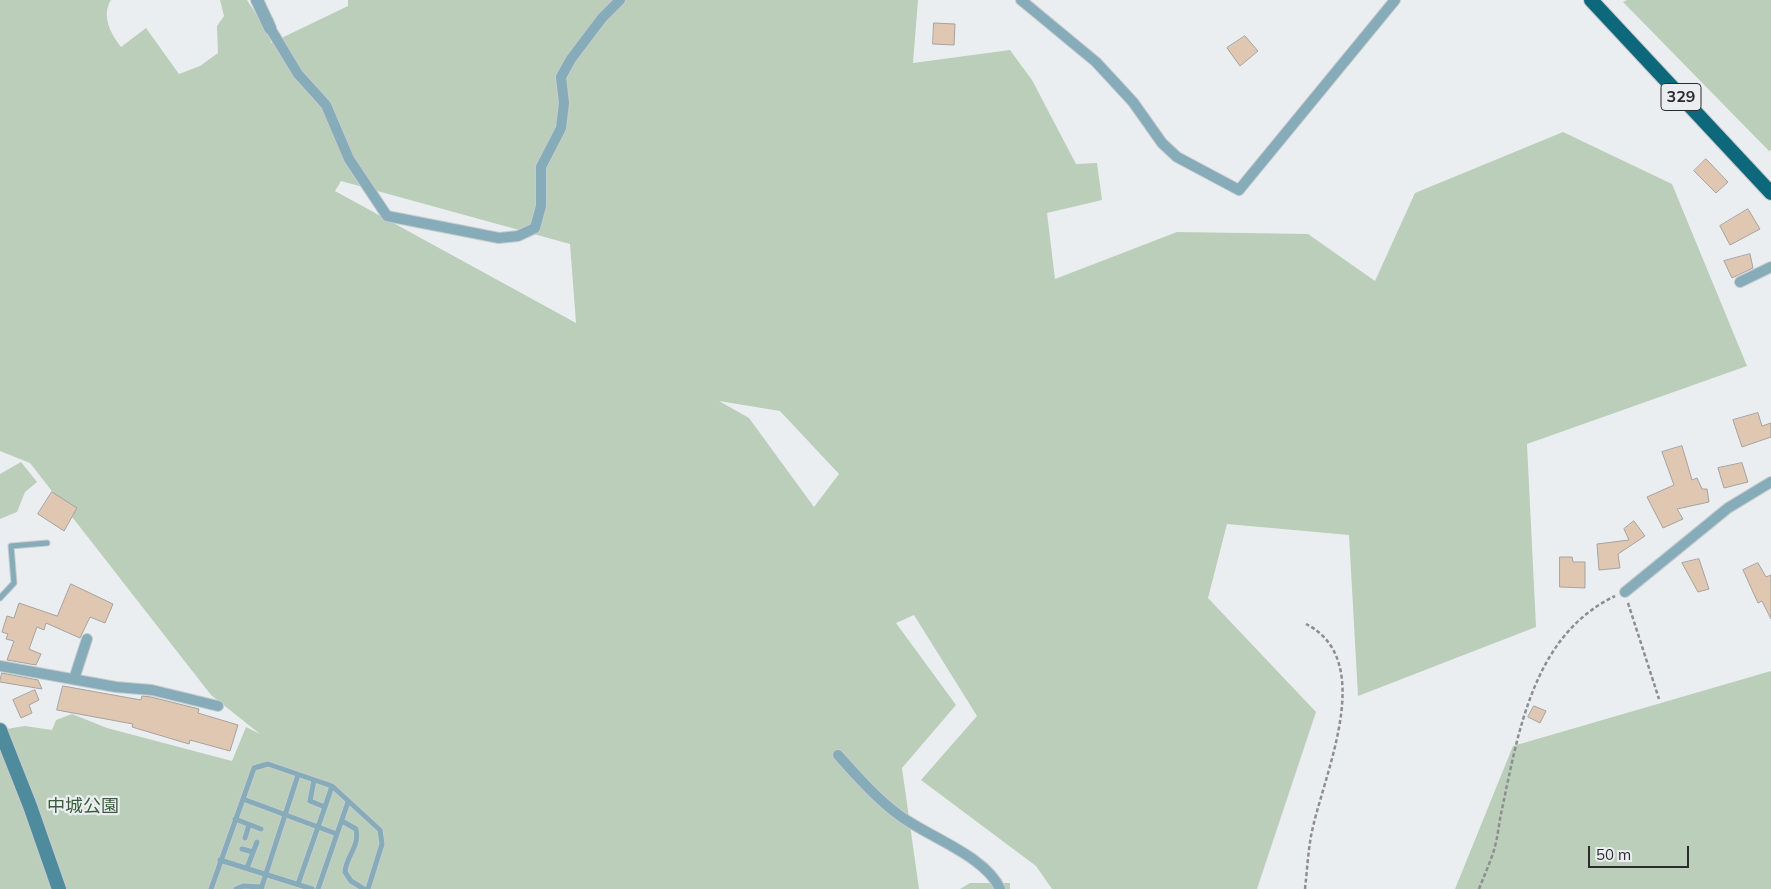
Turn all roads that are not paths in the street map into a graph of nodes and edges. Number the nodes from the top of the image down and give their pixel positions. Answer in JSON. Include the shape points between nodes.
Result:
{"nodes":[{"id":1,"x":257,"y":0,"type":"edge"},
{"id":2,"x":264,"y":0,"type":"edge"},
{"id":3,"x":620,"y":0,"type":"edge"},
{"id":4,"x":1021,"y":0,"type":"edge"},
{"id":5,"x":1395,"y":0,"type":"edge"},
{"id":6,"x":1591,"y":0,"type":"edge"},
{"id":7,"x":270,"y":28,"type":"junction"},
{"id":8,"x":1771,"y":193,"type":"edge"},
{"id":9,"x":1771,"y":267,"type":"edge"},
{"id":10,"x":1740,"y":282,"type":"dead end"},
{"id":11,"x":1771,"y":482,"type":"edge"},
{"id":12,"x":47,"y":543,"type":"dead end"},
{"id":13,"x":1625,"y":592,"type":"road end"},
{"id":14,"x":0,"y":598,"type":"edge"},
{"id":15,"x":88,"y":639,"type":"dead end"},
{"id":16,"x":0,"y":666,"type":"edge"},
{"id":17,"x":74,"y":679,"type":"junction"},
{"id":18,"x":218,"y":706,"type":"dead end"},
{"id":19,"x":0,"y":730,"type":"edge"},
{"id":20,"x":838,"y":755,"type":"dead end"},
{"id":21,"x":298,"y":775,"type":"junction"},
{"id":22,"x":314,"y":780,"type":"junction"},
{"id":23,"x":332,"y":786,"type":"junction"},
{"id":24,"x":243,"y":799,"type":"junction"},
{"id":25,"x":348,"y":802,"type":"junction"},
{"id":26,"x":324,"y":807,"type":"junction"},
{"id":27,"x":286,"y":814,"type":"junction"},
{"id":28,"x":235,"y":819,"type":"junction"},
{"id":29,"x":342,"y":820,"type":"junction"},
{"id":30,"x":250,"y":825,"type":"junction"},
{"id":31,"x":318,"y":828,"type":"junction"},
{"id":32,"x":260,"y":829,"type":"dead end"},
{"id":33,"x":337,"y":834,"type":"junction"},
{"id":34,"x":245,"y":838,"type":"dead end"},
{"id":35,"x":257,"y":842,"type":"dead end"},
{"id":36,"x":242,"y":848,"type":"dead end"},
{"id":37,"x":253,"y":852,"type":"junction"},
{"id":38,"x":220,"y":860,"type":"junction"},
{"id":39,"x":247,"y":868,"type":"junction"},
{"id":40,"x":266,"y":874,"type":"junction"},
{"id":41,"x":298,"y":884,"type":"junction"},
{"id":42,"x":261,"y":888,"type":"edge"},
{"id":43,"x":59,"y":889,"type":"edge"},
{"id":44,"x":211,"y":889,"type":"edge"},
{"id":45,"x":236,"y":889,"type":"edge"},
{"id":46,"x":312,"y":889,"type":"edge"},
{"id":47,"x":318,"y":889,"type":"edge"},
{"id":48,"x":366,"y":889,"type":"edge"},
{"id":49,"x":1000,"y":889,"type":"edge"}],
"edges":[{"from":1,"to":7,"type":"street"},
{"from":2,"to":7,"type":"street"},
{"from":3,"to":7,"type":"street","via":[[602,18],[561,76],[564,103],[561,128],[542,168],[542,206],[535,228],[518,236],[499,238],[387,216],[349,159],[326,105],[298,74]]},
{"from":4,"to":5,"type":"street","via":[[1096,62],[1177,157],[1239,190]]},
{"from":6,"to":8,"type":"highway","number":"329"},
{"from":9,"to":10,"type":"street"},
{"from":11,"to":13,"type":"street","via":[[1728,508]]},
{"from":12,"to":14,"type":"lane","via":[[11,546],[14,583]]},
{"from":15,"to":17,"type":"street"},
{"from":16,"to":17,"type":"street"},
{"from":17,"to":18,"type":"street","via":[[152,690]]},
{"from":19,"to":43,"type":"main road"},
{"from":20,"to":49,"type":"street","via":[[899,815],[984,866]]},
{"from":21,"to":22,"type":"lane"},
{"from":21,"to":24,"type":"lane","via":[[268,764],[254,768]]},
{"from":21,"to":27,"type":"lane"},
{"from":22,"to":23,"type":"lane"},
{"from":22,"to":26,"type":"lane","via":[[310,801]]},
{"from":23,"to":25,"type":"lane"},
{"from":23,"to":26,"type":"lane"},
{"from":24,"to":27,"type":"lane"},
{"from":24,"to":28,"type":"lane"},
{"from":25,"to":29,"type":"lane"},
{"from":25,"to":48,"type":"lane","via":[[380,830],[382,844]]},
{"from":26,"to":31,"type":"lane"},
{"from":27,"to":31,"type":"lane"},
{"from":27,"to":40,"type":"lane"},
{"from":28,"to":30,"type":"lane"},
{"from":28,"to":38,"type":"lane"},
{"from":29,"to":33,"type":"lane"},
{"from":29,"to":48,"type":"lane","via":[[356,829],[357,836],[344,872],[351,881]]},
{"from":30,"to":32,"type":"lane"},
{"from":30,"to":34,"type":"lane"},
{"from":31,"to":33,"type":"lane"},
{"from":31,"to":41,"type":"lane"},
{"from":33,"to":47,"type":"lane"},
{"from":35,"to":37,"type":"lane"},
{"from":36,"to":37,"type":"lane"},
{"from":37,"to":39,"type":"lane"},
{"from":38,"to":39,"type":"lane"},
{"from":38,"to":44,"type":"lane"},
{"from":39,"to":40,"type":"lane"},
{"from":40,"to":41,"type":"lane"},
{"from":40,"to":42,"type":"lane"},
{"from":41,"to":46,"type":"lane"},
{"from":42,"to":45,"type":"lane","via":[[243,886]]}]}
